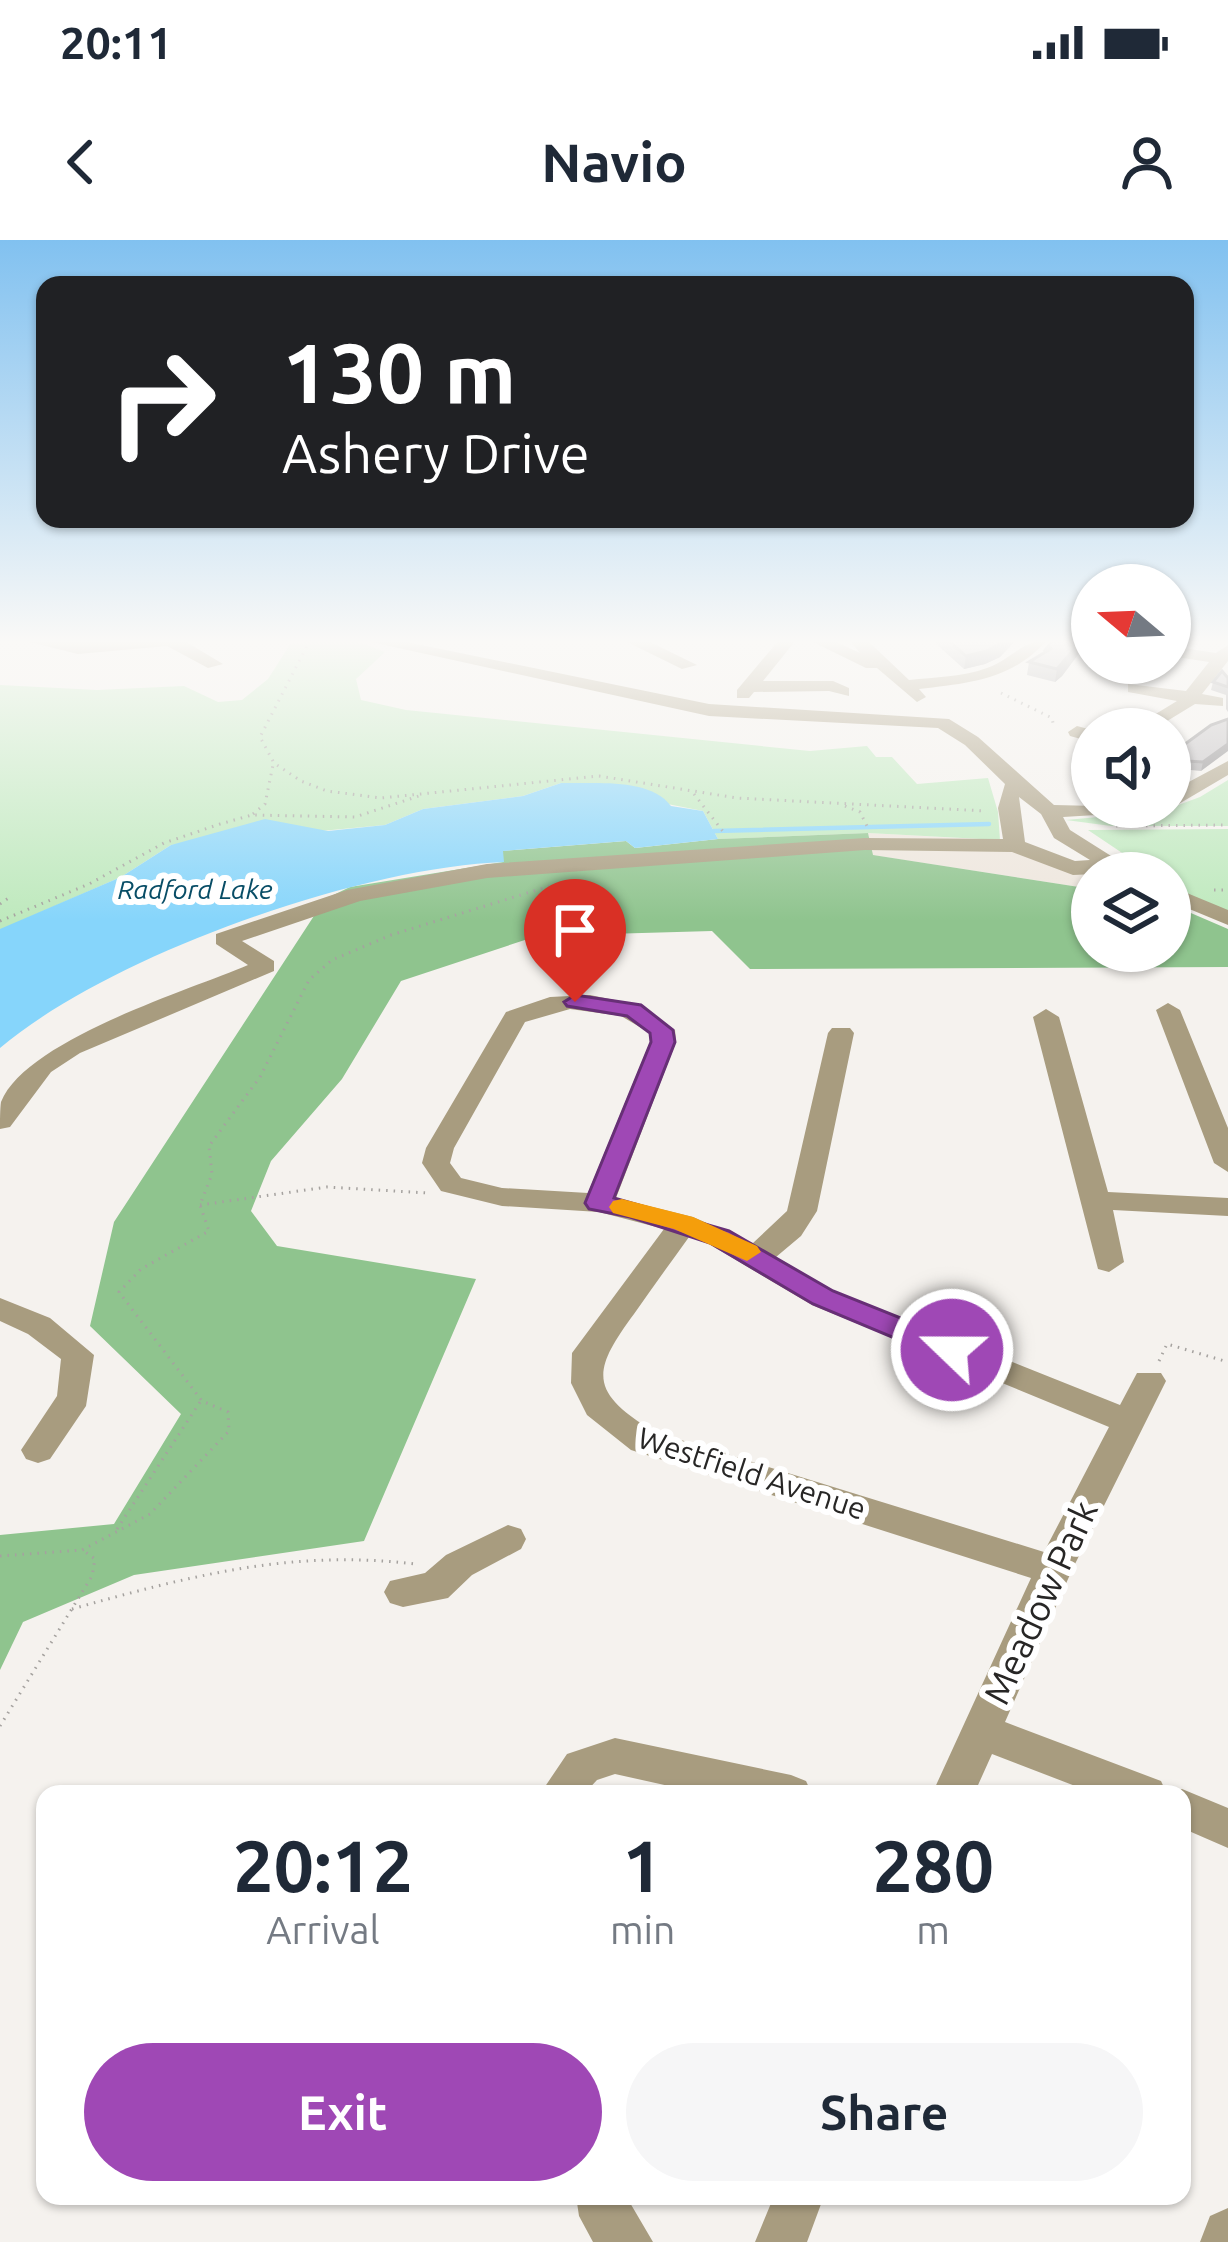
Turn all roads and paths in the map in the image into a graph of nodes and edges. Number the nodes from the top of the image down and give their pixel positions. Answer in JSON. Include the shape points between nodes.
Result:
{"nodes":[{"id":1,"x":262,"y":733,"type":"edge"},
{"id":2,"x":963,"y":733,"type":"edge"},
{"id":3,"x":274,"y":763,"type":"junction"},
{"id":4,"x":1228,"y":766,"type":"edge"},
{"id":5,"x":1014,"y":785,"type":"junction"},
{"id":6,"x":1191,"y":788,"type":"edge"},
{"id":7,"x":693,"y":792,"type":"junction"},
{"id":8,"x":425,"y":794,"type":"junction"},
{"id":9,"x":837,"y":802,"type":"junction"},
{"id":10,"x":966,"y":810,"type":"junction"},
{"id":11,"x":1071,"y":810,"type":"edge"},
{"id":12,"x":1050,"y":811,"type":"junction"},
{"id":13,"x":1007,"y":812,"type":"junction"},
{"id":14,"x":252,"y":815,"type":"junction"},
{"id":15,"x":968,"y":820,"type":"dead end"},
{"id":16,"x":1191,"y":825,"type":"edge"},
{"id":17,"x":1228,"y":825,"type":"edge"},
{"id":18,"x":868,"y":827,"type":"dead end"},
{"id":19,"x":725,"y":835,"type":"dead end"},
{"id":20,"x":1015,"y":846,"type":"junction"},
{"id":21,"x":1092,"y":852,"type":"edge"},
{"id":22,"x":1071,"y":867,"type":"edge"},
{"id":23,"x":563,"y":881,"type":"dead end"},
{"id":24,"x":10,"y":897,"type":"dead end"},
{"id":25,"x":1191,"y":902,"type":"edge"},
{"id":26,"x":0,"y":904,"type":"edge"},
{"id":27,"x":1228,"y":918,"type":"edge"},
{"id":28,"x":0,"y":921,"type":"edge"},
{"id":29,"x":1168,"y":1010,"type":"dead end"},
{"id":30,"x":1046,"y":1017,"type":"dead end"},
{"id":31,"x":841,"y":1033,"type":"dead end"},
{"id":32,"x":0,"y":1121,"type":"edge"},
{"id":33,"x":1228,"y":1162,"type":"edge"},
{"id":34,"x":436,"y":1193,"type":"dead end"},
{"id":35,"x":1096,"y":1201,"type":"junction"},
{"id":36,"x":598,"y":1203,"type":"junction"},
{"id":37,"x":200,"y":1205,"type":"junction"},
{"id":38,"x":1228,"y":1207,"type":"edge"},
{"id":39,"x":683,"y":1223,"type":"junction"},
{"id":40,"x":756,"y":1257,"type":"junction"},
{"id":41,"x":1109,"y":1262,"type":"dead end"},
{"id":42,"x":0,"y":1309,"type":"edge"},
{"id":43,"x":1167,"y":1344,"type":"dead end"},
{"id":44,"x":1228,"y":1362,"type":"edge"},
{"id":45,"x":1149,"y":1381,"type":"dead end"},
{"id":46,"x":202,"y":1401,"type":"junction"},
{"id":47,"x":1125,"y":1420,"type":"junction"},
{"id":48,"x":38,"y":1450,"type":"dead end"},
{"id":49,"x":115,"y":1533,"type":"junction"},
{"id":50,"x":508,"y":1539,"type":"dead end"},
{"id":51,"x":82,"y":1550,"type":"junction"},
{"id":52,"x":0,"y":1556,"type":"edge"},
{"id":53,"x":459,"y":1565,"type":"junction"},
{"id":54,"x":1054,"y":1570,"type":"junction"},
{"id":55,"x":403,"y":1592,"type":"dead end"},
{"id":56,"x":72,"y":1609,"type":"junction"},
{"id":57,"x":0,"y":1726,"type":"edge"},
{"id":58,"x":980,"y":1731,"type":"junction"},
{"id":59,"x":566,"y":1785,"type":"edge"},
{"id":60,"x":749,"y":1785,"type":"edge"},
{"id":61,"x":956,"y":1785,"type":"edge"},
{"id":62,"x":1122,"y":1785,"type":"edge"},
{"id":63,"x":1191,"y":1812,"type":"edge"},
{"id":64,"x":1228,"y":1828,"type":"edge"},
{"id":65,"x":603,"y":2205,"type":"edge"},
{"id":66,"x":795,"y":2205,"type":"edge"},
{"id":67,"x":627,"y":2242,"type":"edge"},
{"id":68,"x":781,"y":2242,"type":"edge"}],
"edges":[{"from":1,"to":3,"type":"path"},
{"from":2,"to":5,"type":"street"},
{"from":3,"to":8,"type":"path","via":[[327,791]]},
{"from":3,"to":14,"type":"path","via":[[265,804]]},
{"from":4,"to":6,"type":"street"},
{"from":5,"to":12,"type":"street"},
{"from":5,"to":13,"type":"street"},
{"from":7,"to":8,"type":"path","via":[[599,776]]},
{"from":7,"to":9,"type":"path"},
{"from":7,"to":19,"type":"path"},
{"from":8,"to":14,"type":"path","via":[[355,817]]},
{"from":9,"to":10,"type":"path"},
{"from":9,"to":18,"type":"path","via":[[860,812]]},
{"from":10,"to":13,"type":"path"},
{"from":10,"to":15,"type":"path"},
{"from":11,"to":12,"type":"street"},
{"from":12,"to":21,"type":"street","via":[[1061,834]]},
{"from":13,"to":20,"type":"street"},
{"from":14,"to":28,"type":"path","via":[[164,843]]},
{"from":16,"to":17,"type":"path"},
{"from":20,"to":22,"type":"street"},
{"from":20,"to":32,"type":"street","via":[[781,848],[487,871],[355,896],[224,939],[266,966],[71,1048],[42,1066]]},
{"from":23,"to":37,"type":"path","via":[[343,955],[313,975],[230,1125],[209,1146],[212,1174]]},
{"from":24,"to":26,"type":"path"},
{"from":25,"to":27,"type":"street"},
{"from":29,"to":33,"type":"street"},
{"from":30,"to":35,"type":"street"},
{"from":31,"to":40,"type":"street","via":[[802,1211]]},
{"from":34,"to":37,"type":"path","via":[[327,1187]]},
{"from":35,"to":38,"type":"street"},
{"from":35,"to":41,"type":"street"},
{"from":36,"to":36,"type":"street","via":[[467,1192],[440,1174],[440,1148],[515,1017],[530,1008],[575,1002],[633,1010],[662,1030]]},
{"from":36,"to":39,"type":"street"},
{"from":37,"to":46,"type":"path","via":[[209,1232],[141,1269],[118,1292]]},
{"from":39,"to":40,"type":"street"},
{"from":39,"to":54,"type":"street","name":"Westfield Avenue","via":[[588,1353],[592,1399],[611,1422],[644,1441]]},
{"from":40,"to":47,"type":"street","via":[[823,1298]]},
{"from":42,"to":48,"type":"street","via":[[78,1355],[74,1398]]},
{"from":43,"to":44,"type":"path"},
{"from":45,"to":47,"type":"street","name":"Meadow Park"},
{"from":46,"to":49,"type":"path"},
{"from":46,"to":49,"type":"path","via":[[228,1412],[229,1431],[150,1514]]},
{"from":47,"to":54,"type":"street","name":"Meadow Park"},
{"from":49,"to":51,"type":"path"},
{"from":50,"to":53,"type":"street"},
{"from":51,"to":52,"type":"path"},
{"from":51,"to":56,"type":"path","via":[[95,1559]]},
{"from":53,"to":55,"type":"street","via":[[435,1587]]},
{"from":53,"to":56,"type":"path","via":[[351,1556],[209,1570]]},
{"from":54,"to":58,"type":"street","name":"Meadow Park"},
{"from":56,"to":57,"type":"path"},
{"from":58,"to":61,"type":"street"},
{"from":58,"to":62,"type":"street","name":"Meadow Park"},
{"from":59,"to":60,"type":"street","via":[[575,1769],[614,1756]]},
{"from":63,"to":64,"type":"street"},
{"from":65,"to":67,"type":"street"},
{"from":66,"to":68,"type":"street"}]}
